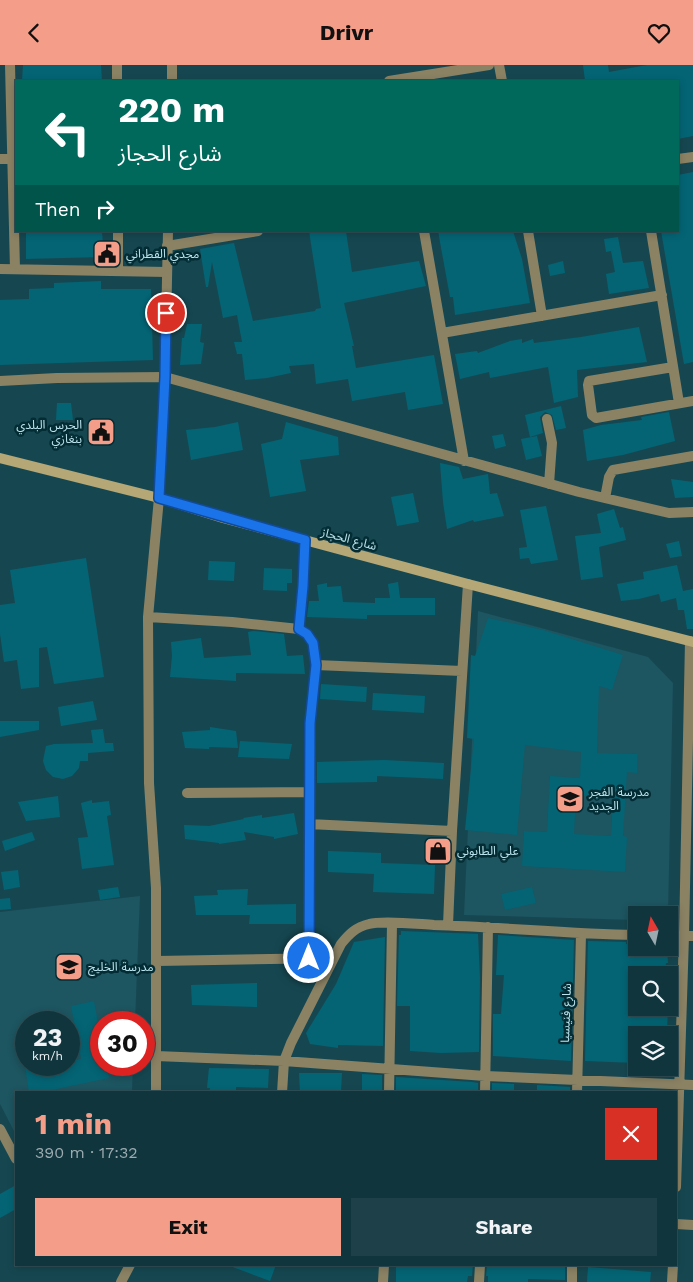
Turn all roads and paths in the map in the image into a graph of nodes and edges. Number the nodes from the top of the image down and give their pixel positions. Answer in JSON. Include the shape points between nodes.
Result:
{"nodes":[{"id":1,"x":10,"y":65,"type":"edge"},
{"id":2,"x":117,"y":65,"type":"edge"},
{"id":3,"x":172,"y":65,"type":"edge"},
{"id":4,"x":490,"y":65,"type":"edge"},
{"id":5,"x":500,"y":65,"type":"edge"},
{"id":6,"x":117,"y":80,"type":"edge"},
{"id":7,"x":172,"y":80,"type":"edge"},
{"id":8,"x":400,"y":80,"type":"edge"},
{"id":9,"x":502,"y":80,"type":"edge"},
{"id":10,"x":693,"y":157,"type":"edge"},
{"id":11,"x":0,"y":159,"type":"edge"},
{"id":12,"x":12,"y":159,"type":"junction"},
{"id":13,"x":679,"y":159,"type":"edge"},
{"id":14,"x":118,"y":232,"type":"edge"},
{"id":15,"x":168,"y":232,"type":"edge"},
{"id":16,"x":252,"y":232,"type":"edge"},
{"id":17,"x":424,"y":232,"type":"edge"},
{"id":18,"x":528,"y":232,"type":"edge"},
{"id":19,"x":650,"y":232,"type":"edge"},
{"id":20,"x":168,"y":246,"type":"junction"},
{"id":21,"x":0,"y":269,"type":"edge"},
{"id":22,"x":15,"y":269,"type":"junction"},
{"id":23,"x":118,"y":271,"type":"junction"},
{"id":24,"x":167,"y":272,"type":"junction"},
{"id":25,"x":662,"y":295,"type":"junction"},
{"id":26,"x":542,"y":317,"type":"junction"},
{"id":27,"x":442,"y":333,"type":"junction"},
{"id":28,"x":673,"y":367,"type":"junction"},
{"id":29,"x":165,"y":377,"type":"junction"},
{"id":30,"x":0,"y":381,"type":"edge"},
{"id":31,"x":693,"y":401,"type":"edge"},
{"id":32,"x":679,"y":403,"type":"junction"},
{"id":33,"x":548,"y":419,"type":"dead end"},
{"id":34,"x":693,"y":456,"type":"edge"},
{"id":35,"x":0,"y":458,"type":"edge"},
{"id":36,"x":464,"y":461,"type":"junction"},
{"id":37,"x":549,"y":484,"type":"junction"},
{"id":38,"x":159,"y":498,"type":"junction"},
{"id":39,"x":605,"y":498,"type":"junction"},
{"id":40,"x":693,"y":513,"type":"edge"},
{"id":41,"x":305,"y":540,"type":"junction"},
{"id":42,"x":468,"y":584,"type":"junction"},
{"id":43,"x":148,"y":617,"type":"junction"},
{"id":44,"x":299,"y":629,"type":"junction"},
{"id":45,"x":691,"y":641,"type":"edge"},
{"id":46,"x":316,"y":665,"type":"junction"},
{"id":47,"x":462,"y":671,"type":"junction"},
{"id":48,"x":309,"y":792,"type":"junction"},
{"id":49,"x":187,"y":793,"type":"dead end"},
{"id":50,"x":689,"y":812,"type":"edge"},
{"id":51,"x":309,"y":825,"type":"junction"},
{"id":52,"x":452,"y":831,"type":"junction"},
{"id":53,"x":392,"y":924,"type":"junction"},
{"id":54,"x":448,"y":925,"type":"junction"},
{"id":55,"x":488,"y":927,"type":"junction"},
{"id":56,"x":581,"y":934,"type":"junction"},
{"id":57,"x":628,"y":935,"type":"edge"},
{"id":58,"x":689,"y":936,"type":"edge"},
{"id":59,"x":309,"y":958,"type":"junction"},
{"id":60,"x":334,"y":958,"type":"junction"},
{"id":61,"x":157,"y":961,"type":"junction"},
{"id":62,"x":156,"y":1056,"type":"junction"},
{"id":63,"x":284,"y":1061,"type":"junction"},
{"id":64,"x":390,"y":1069,"type":"junction"},
{"id":65,"x":485,"y":1076,"type":"junction"},
{"id":66,"x":577,"y":1080,"type":"junction"},
{"id":67,"x":680,"y":1085,"type":"junction"},
{"id":68,"x":693,"y":1085,"type":"edge"},
{"id":69,"x":156,"y":1091,"type":"edge"},
{"id":70,"x":282,"y":1091,"type":"edge"},
{"id":71,"x":389,"y":1091,"type":"edge"},
{"id":72,"x":485,"y":1091,"type":"edge"},
{"id":73,"x":577,"y":1091,"type":"edge"},
{"id":74,"x":0,"y":1129,"type":"edge"},
{"id":75,"x":15,"y":1157,"type":"edge"},
{"id":76,"x":677,"y":1162,"type":"edge"},
{"id":77,"x":677,"y":1224,"type":"edge"},
{"id":78,"x":693,"y":1225,"type":"edge"},
{"id":79,"x":129,"y":1266,"type":"edge"},
{"id":80,"x":384,"y":1266,"type":"edge"},
{"id":81,"x":480,"y":1266,"type":"edge"},
{"id":82,"x":572,"y":1266,"type":"edge"},
{"id":83,"x":673,"y":1266,"type":"edge"},
{"id":84,"x":121,"y":1282,"type":"edge"},
{"id":85,"x":383,"y":1282,"type":"edge"},
{"id":86,"x":479,"y":1282,"type":"edge"},
{"id":87,"x":572,"y":1282,"type":"edge"},
{"id":88,"x":672,"y":1282,"type":"edge"}],
"edges":[{"from":1,"to":12,"type":"street"},
{"from":2,"to":6,"type":"street"},
{"from":3,"to":7,"type":"street"},
{"from":4,"to":8,"type":"street"},
{"from":5,"to":9,"type":"street"},
{"from":10,"to":13,"type":"street"},
{"from":11,"to":12,"type":"street"},
{"from":12,"to":22,"type":"street"},
{"from":14,"to":23,"type":"street"},
{"from":15,"to":20,"type":"street"},
{"from":16,"to":20,"type":"street"},
{"from":17,"to":27,"type":"street"},
{"from":18,"to":26,"type":"street"},
{"from":19,"to":25,"type":"street"},
{"from":20,"to":24,"type":"street"},
{"from":21,"to":22,"type":"street"},
{"from":22,"to":23,"type":"street"},
{"from":23,"to":24,"type":"street"},
{"from":24,"to":29,"type":"street"},
{"from":25,"to":26,"type":"street"},
{"from":25,"to":28,"type":"street"},
{"from":26,"to":27,"type":"street"},
{"from":27,"to":36,"type":"street"},
{"from":28,"to":32,"type":"street"},
{"from":28,"to":32,"type":"street","via":[[589,381],[592,415],[596,418]]},
{"from":29,"to":30,"type":"street"},
{"from":29,"to":36,"type":"street"},
{"from":29,"to":38,"type":"street"},
{"from":31,"to":32,"type":"street"},
{"from":33,"to":37,"type":"street","via":[[552,443]]},
{"from":34,"to":39,"type":"street","via":[[613,470]]},
{"from":35,"to":38,"type":"main road","name":"شارع الحجاز"},
{"from":36,"to":37,"type":"street"},
{"from":37,"to":39,"type":"street"},
{"from":38,"to":41,"type":"main road","name":"شارع الحجاز"},
{"from":38,"to":43,"type":"street"},
{"from":39,"to":40,"type":"street","via":[[668,513]]},
{"from":41,"to":42,"type":"main road","name":"شارع الحجاز"},
{"from":41,"to":44,"type":"street"},
{"from":42,"to":45,"type":"main road","name":"شارع الحجاز"},
{"from":42,"to":47,"type":"street"},
{"from":43,"to":44,"type":"street"},
{"from":43,"to":61,"type":"street","via":[[149,783]]},
{"from":44,"to":46,"type":"street","via":[[313,643]]},
{"from":45,"to":50,"type":"street"},
{"from":46,"to":47,"type":"street"},
{"from":46,"to":48,"type":"street","via":[[310,723]]},
{"from":47,"to":52,"type":"street"},
{"from":48,"to":49,"type":"street"},
{"from":48,"to":51,"type":"street"},
{"from":50,"to":58,"type":"street"},
{"from":51,"to":52,"type":"street"},
{"from":51,"to":59,"type":"street"},
{"from":52,"to":54,"type":"street"},
{"from":53,"to":54,"type":"street"},
{"from":53,"to":60,"type":"street","via":[[370,923],[358,927],[349,934]]},
{"from":53,"to":64,"type":"street"},
{"from":54,"to":55,"type":"street"},
{"from":55,"to":56,"type":"street"},
{"from":55,"to":65,"type":"street"},
{"from":56,"to":57,"type":"street"},
{"from":56,"to":66,"type":"street","name":"شارع فنيسيا"},
{"from":58,"to":67,"type":"street"},
{"from":59,"to":60,"type":"street"},
{"from":59,"to":61,"type":"street"},
{"from":60,"to":63,"type":"street"},
{"from":61,"to":62,"type":"street"},
{"from":62,"to":63,"type":"street"},
{"from":62,"to":69,"type":"street"},
{"from":63,"to":64,"type":"street"},
{"from":63,"to":70,"type":"street"},
{"from":64,"to":65,"type":"street"},
{"from":64,"to":71,"type":"street"},
{"from":65,"to":66,"type":"street"},
{"from":65,"to":72,"type":"street"},
{"from":66,"to":67,"type":"street"},
{"from":66,"to":73,"type":"street","name":"شارع فنيسيا"},
{"from":67,"to":68,"type":"street"},
{"from":67,"to":76,"type":"street"},
{"from":74,"to":75,"type":"street"},
{"from":77,"to":78,"type":"street"},
{"from":79,"to":84,"type":"street"},
{"from":80,"to":85,"type":"street"},
{"from":81,"to":86,"type":"street"},
{"from":82,"to":87,"type":"street"},
{"from":83,"to":88,"type":"street"}]}
